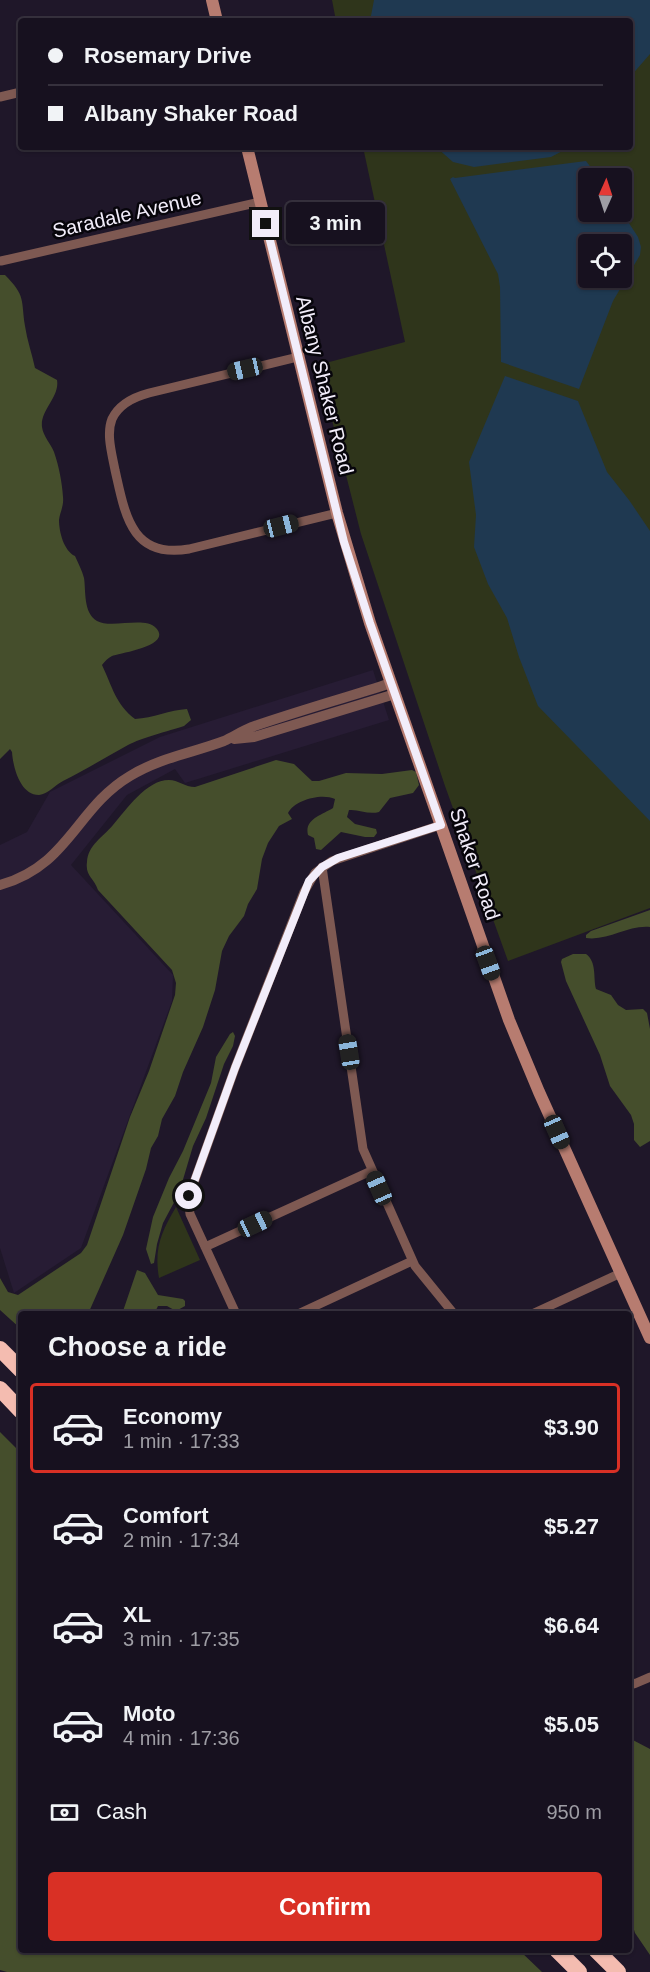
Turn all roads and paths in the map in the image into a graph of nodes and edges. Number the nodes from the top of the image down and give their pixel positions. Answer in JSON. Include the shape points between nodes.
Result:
{"nodes":[{"id":1,"x":212,"y":0,"type":"edge"},
{"id":2,"x":216,"y":18,"type":"edge"},
{"id":3,"x":18,"y":93,"type":"edge"},
{"id":4,"x":0,"y":97,"type":"edge"},
{"id":5,"x":248,"y":150,"type":"edge"},
{"id":6,"x":260,"y":202,"type":"junction"},
{"id":7,"x":1,"y":261,"type":"edge"},
{"id":8,"x":298,"y":357,"type":"junction"},
{"id":9,"x":336,"y":513,"type":"junction"},
{"id":10,"x":372,"y":630,"type":"joint"},
{"id":11,"x":393,"y":689,"type":"junction"},
{"id":12,"x":441,"y":825,"type":"junction"},
{"id":13,"x":322,"y":867,"type":"junction"},
{"id":14,"x":0,"y":885,"type":"edge"},
{"id":15,"x":371,"y":1171,"type":"junction"},
{"id":16,"x":205,"y":1247,"type":"junction"},
{"id":17,"x":412,"y":1261,"type":"junction"},
{"id":18,"x":621,"y":1273,"type":"junction"},
{"id":19,"x":235,"y":1311,"type":"edge"},
{"id":20,"x":304,"y":1311,"type":"edge"},
{"id":21,"x":451,"y":1311,"type":"edge"},
{"id":22,"x":539,"y":1311,"type":"edge"},
{"id":23,"x":650,"y":1338,"type":"edge"},
{"id":24,"x":0,"y":1349,"type":"edge"},
{"id":25,"x":18,"y":1367,"type":"edge"},
{"id":26,"x":0,"y":1389,"type":"edge"},
{"id":27,"x":18,"y":1408,"type":"edge"},
{"id":28,"x":650,"y":1677,"type":"edge"},
{"id":29,"x":632,"y":1682,"type":"edge"},
{"id":30,"x":548,"y":1953,"type":"edge"},
{"id":31,"x":560,"y":1953,"type":"edge"},
{"id":32,"x":599,"y":1953,"type":"edge"},
{"id":33,"x":567,"y":1972,"type":"edge"},
{"id":34,"x":579,"y":1972,"type":"edge"},
{"id":35,"x":618,"y":1972,"type":"edge"}],
"edges":[{"from":1,"to":2,"type":"main road"},
{"from":3,"to":4,"type":"street"},
{"from":5,"to":6,"type":"main road","name":"Albany Shaker Road"},
{"from":6,"to":7,"type":"street","name":"Saradale Avenue"},
{"from":6,"to":8,"type":"main road","name":"Albany Shaker Road"},
{"from":8,"to":9,"type":"main road","name":"Albany Shaker Road"},
{"from":8,"to":9,"type":"street","via":[[149,393],[123,405],[112,420],[110,435],[123,505],[137,535],[148,544],[167,550],[189,549]]},
{"from":9,"to":10,"type":"main road","name":"Albany Shaker Road"},
{"from":10,"to":11,"type":"main road","name":"Shaker Road"},
{"from":11,"to":12,"type":"main road","name":"Shaker Road"},
{"from":11,"to":14,"type":"street","via":[[254,737],[225,741],[154,764],[126,778],[100,799],[52,857],[31,873]]},
{"from":12,"to":13,"type":"street","via":[[338,858]]},
{"from":12,"to":18,"type":"main road","name":"Shaker Road","via":[[520,1049]]},
{"from":13,"to":15,"type":"street","via":[[362,1145]]},
{"from":13,"to":16,"type":"street","via":[[304,892],[189,1196],[190,1214]]},
{"from":15,"to":16,"type":"street"},
{"from":15,"to":17,"type":"street"},
{"from":16,"to":19,"type":"street"},
{"from":17,"to":20,"type":"street"},
{"from":17,"to":21,"type":"street"},
{"from":18,"to":22,"type":"street"},
{"from":18,"to":23,"type":"main road","name":"Shaker Road"},
{"from":24,"to":25,"type":"highway"},
{"from":26,"to":27,"type":"highway"},
{"from":28,"to":29,"type":"street"},
{"from":30,"to":33,"type":"highway"},
{"from":31,"to":34,"type":"highway"},
{"from":32,"to":35,"type":"highway"}]}
